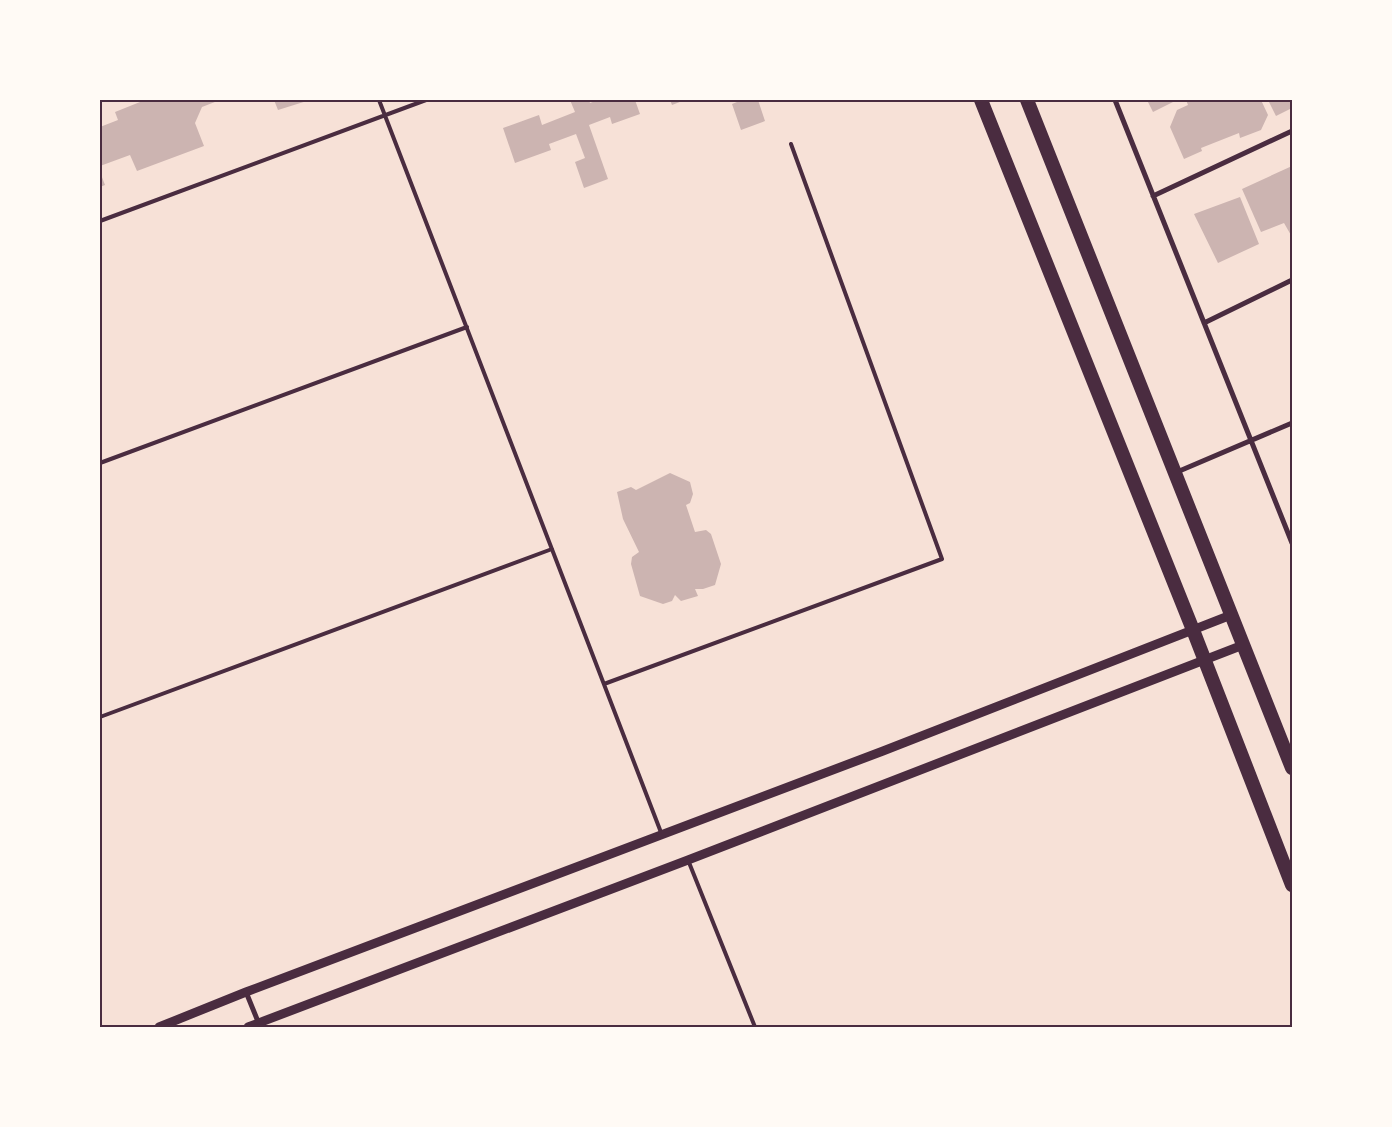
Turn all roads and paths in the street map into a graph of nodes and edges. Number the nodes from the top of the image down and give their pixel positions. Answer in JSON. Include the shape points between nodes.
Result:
{"nodes":[{"id":1,"x":379,"y":100,"type":"edge"},
{"id":2,"x":426,"y":100,"type":"edge"},
{"id":3,"x":981,"y":100,"type":"edge"},
{"id":4,"x":1027,"y":100,"type":"edge"},
{"id":5,"x":1115,"y":100,"type":"edge"},
{"id":6,"x":385,"y":116,"type":"junction"},
{"id":7,"x":1292,"y":132,"type":"edge"},
{"id":8,"x":791,"y":144,"type":"dead end"},
{"id":9,"x":1153,"y":196,"type":"junction"},
{"id":10,"x":100,"y":222,"type":"edge"},
{"id":11,"x":1292,"y":280,"type":"edge"},
{"id":12,"x":1204,"y":322,"type":"junction"},
{"id":13,"x":466,"y":327,"type":"junction"},
{"id":14,"x":1292,"y":423,"type":"edge"},
{"id":15,"x":1251,"y":442,"type":"junction"},
{"id":16,"x":100,"y":463,"type":"edge"},
{"id":17,"x":1174,"y":473,"type":"junction"},
{"id":18,"x":1292,"y":544,"type":"edge"},
{"id":19,"x":552,"y":549,"type":"junction"},
{"id":20,"x":1231,"y":615,"type":"junction"},
{"id":21,"x":1193,"y":630,"type":"junction"},
{"id":22,"x":1242,"y":645,"type":"junction"},
{"id":23,"x":1205,"y":661,"type":"junction"},
{"id":24,"x":604,"y":684,"type":"junction"},
{"id":25,"x":100,"y":717,"type":"edge"},
{"id":26,"x":1292,"y":768,"type":"edge"},
{"id":27,"x":662,"y":835,"type":"junction"},
{"id":28,"x":688,"y":860,"type":"junction"},
{"id":29,"x":1292,"y":885,"type":"edge"},
{"id":30,"x":246,"y":992,"type":"junction"},
{"id":31,"x":259,"y":1025,"type":"edge"},
{"id":32,"x":159,"y":1027,"type":"edge"},
{"id":33,"x":248,"y":1027,"type":"edge"},
{"id":34,"x":756,"y":1027,"type":"edge"}],
"edges":[{"from":1,"to":6,"type":"lane"},
{"from":2,"to":6,"type":"lane"},
{"from":3,"to":21,"type":"highway"},
{"from":4,"to":17,"type":"highway"},
{"from":5,"to":9,"type":"street"},
{"from":6,"to":10,"type":"lane"},
{"from":6,"to":13,"type":"lane"},
{"from":7,"to":9,"type":"street"},
{"from":8,"to":24,"type":"lane","via":[[942,558]]},
{"from":9,"to":12,"type":"street"},
{"from":11,"to":12,"type":"street"},
{"from":12,"to":15,"type":"street"},
{"from":13,"to":16,"type":"lane"},
{"from":13,"to":19,"type":"lane"},
{"from":14,"to":15,"type":"street"},
{"from":15,"to":17,"type":"street"},
{"from":15,"to":18,"type":"street"},
{"from":17,"to":20,"type":"highway"},
{"from":19,"to":24,"type":"lane"},
{"from":19,"to":25,"type":"lane"},
{"from":20,"to":21,"type":"street"},
{"from":20,"to":22,"type":"highway"},
{"from":21,"to":23,"type":"highway"},
{"from":21,"to":27,"type":"street"},
{"from":22,"to":23,"type":"street"},
{"from":22,"to":26,"type":"highway"},
{"from":23,"to":28,"type":"street"},
{"from":23,"to":29,"type":"highway"},
{"from":24,"to":27,"type":"lane"},
{"from":27,"to":30,"type":"street"},
{"from":28,"to":31,"type":"street"},
{"from":28,"to":34,"type":"lane"},
{"from":30,"to":31,"type":"street"},
{"from":30,"to":32,"type":"street"},
{"from":31,"to":33,"type":"street"}]}
